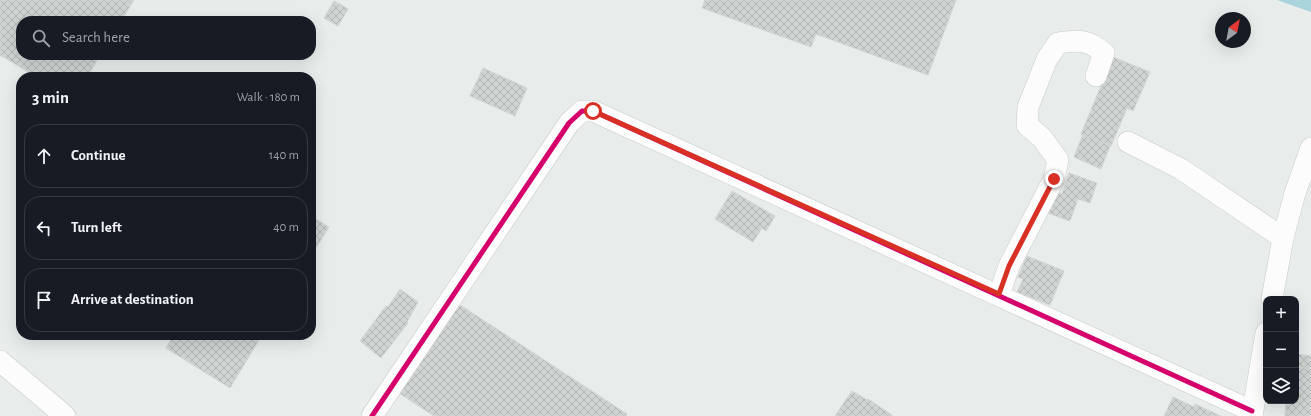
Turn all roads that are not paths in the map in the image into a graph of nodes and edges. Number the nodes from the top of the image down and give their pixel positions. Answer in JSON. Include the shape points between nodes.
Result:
{"nodes":[{"id":1,"x":1096,"y":76,"type":"dead end"},
{"id":2,"x":1128,"y":142,"type":"dead end"},
{"id":3,"x":1311,"y":148,"type":"edge"},
{"id":4,"x":1283,"y":238,"type":"junction"},
{"id":5,"x":999,"y":294,"type":"junction"},
{"id":6,"x":1273,"y":296,"type":"edge"},
{"id":7,"x":1263,"y":350,"type":"edge"},
{"id":8,"x":0,"y":361,"type":"edge"},
{"id":9,"x":1252,"y":413,"type":"edge"},
{"id":10,"x":65,"y":416,"type":"edge"},
{"id":11,"x":372,"y":416,"type":"edge"}],
"edges":[{"from":1,"to":5,"type":"street","via":[[1104,53],[1096,46],[1076,40],[1058,43],[1047,59],[1028,108],[1027,124],[1042,138],[1058,160],[1054,179],[1009,266]]},
{"from":2,"to":4,"type":"street","via":[[1181,169]]},
{"from":3,"to":4,"type":"street"},
{"from":4,"to":6,"type":"street"},
{"from":5,"to":9,"type":"street"},
{"from":5,"to":11,"type":"street","via":[[593,111],[582,111],[569,124]]},
{"from":7,"to":9,"type":"street"},
{"from":8,"to":10,"type":"street"}]}
